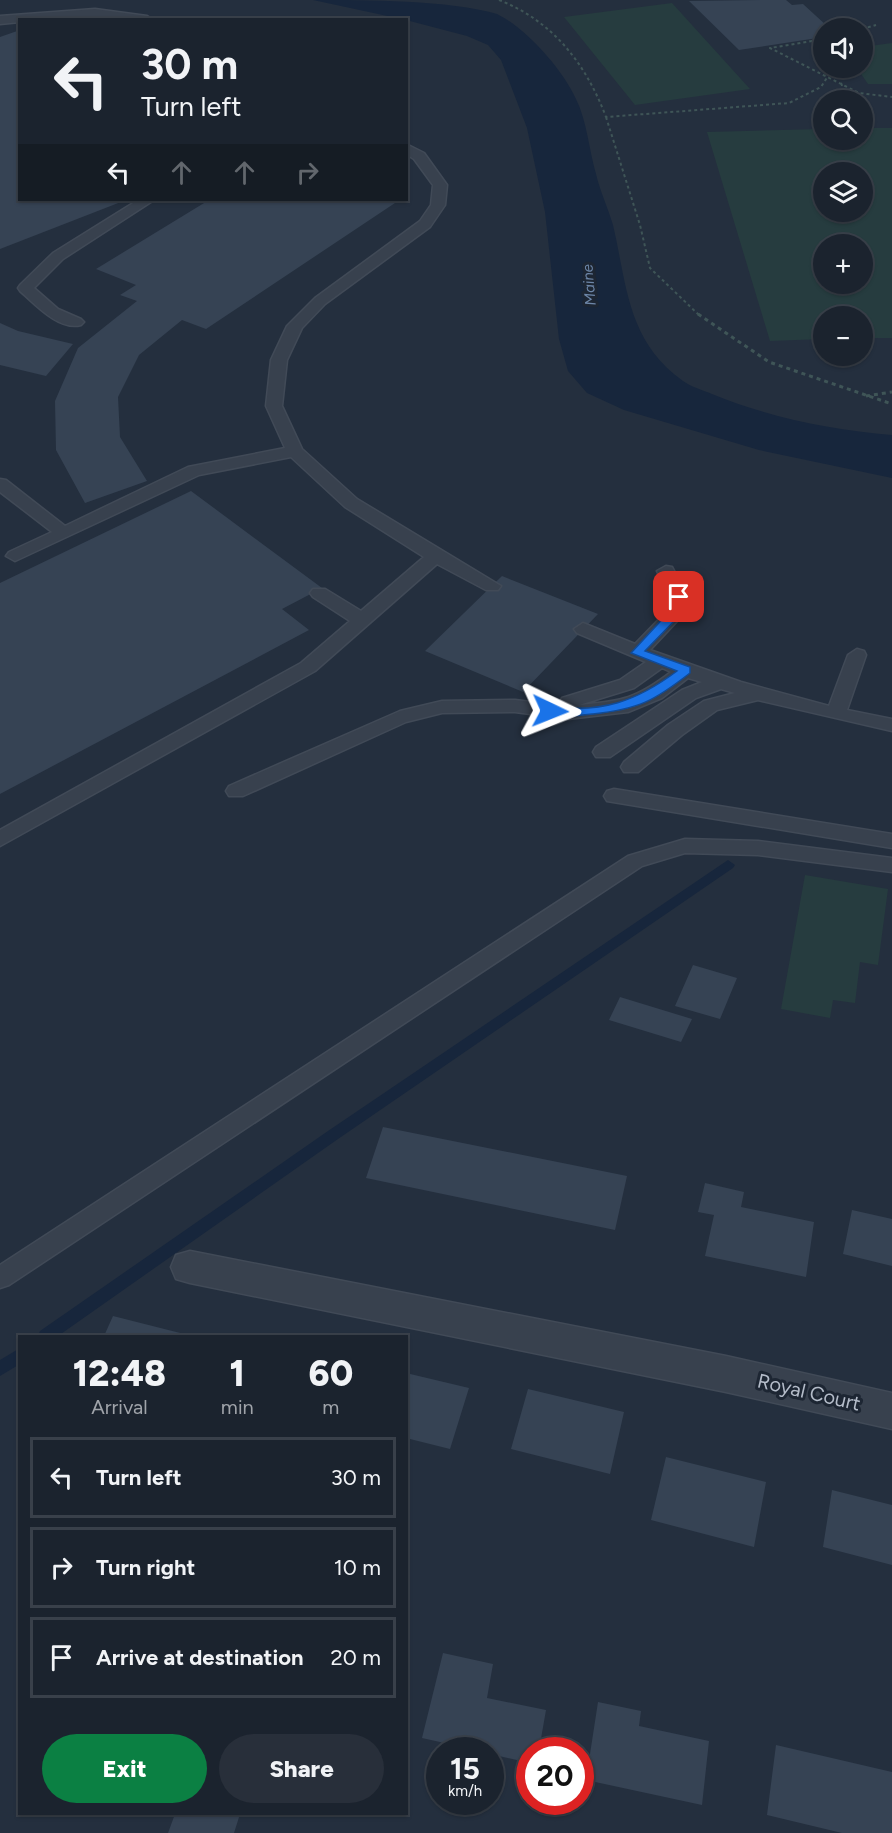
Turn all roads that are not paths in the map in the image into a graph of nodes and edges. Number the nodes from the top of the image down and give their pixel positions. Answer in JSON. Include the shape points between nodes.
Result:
{"nodes":[{"id":1,"x":27,"y":18,"type":"edge"},
{"id":2,"x":132,"y":18,"type":"edge"},
{"id":3,"x":18,"y":19,"type":"edge"},
{"id":4,"x":0,"y":20,"type":"edge"},
{"id":5,"x":408,"y":149,"type":"edge"},
{"id":6,"x":145,"y":201,"type":"edge"},
{"id":7,"x":76,"y":322,"type":"dead end"},
{"id":8,"x":295,"y":451,"type":"junction"},
{"id":9,"x":0,"y":484,"type":"edge"},
{"id":10,"x":64,"y":533,"type":"junction"},
{"id":11,"x":435,"y":555,"type":"junction"},
{"id":12,"x":15,"y":556,"type":"dead end"},
{"id":13,"x":666,"y":571,"type":"dead end"},
{"id":14,"x":492,"y":586,"type":"dead end"},
{"id":15,"x":320,"y":593,"type":"dead end"},
{"id":16,"x":362,"y":620,"type":"junction"},
{"id":17,"x":583,"y":629,"type":"dead end"},
{"id":18,"x":637,"y":653,"type":"junction"},
{"id":19,"x":857,"y":655,"type":"dead end"},
{"id":20,"x":660,"y":661,"type":"junction"},
{"id":21,"x":686,"y":670,"type":"junction"},
{"id":22,"x":721,"y":682,"type":"junction"},
{"id":23,"x":758,"y":694,"type":"junction"},
{"id":24,"x":515,"y":705,"type":"junction"},
{"id":25,"x":836,"y":713,"type":"junction"},
{"id":26,"x":892,"y":726,"type":"edge"},
{"id":27,"x":603,"y":752,"type":"dead end"},
{"id":28,"x":631,"y":767,"type":"dead end"},
{"id":29,"x":236,"y":791,"type":"dead end"},
{"id":30,"x":614,"y":796,"type":"dead end"},
{"id":31,"x":0,"y":838,"type":"edge"},
{"id":32,"x":892,"y":841,"type":"edge"},
{"id":33,"x":892,"y":866,"type":"edge"},
{"id":34,"x":190,"y":1267,"type":"dead end"},
{"id":35,"x":0,"y":1278,"type":"edge"},
{"id":36,"x":892,"y":1411,"type":"edge"}],
"edges":[{"from":1,"to":2,"type":"lane","via":[[95,13]]},
{"from":3,"to":4,"type":"lane"},
{"from":5,"to":8,"type":"lane","via":[[419,156],[440,185],[438,205],[425,224],[320,301],[295,326],[279,360],[274,406]]},
{"from":6,"to":7,"type":"lane","via":[[58,256],[24,288],[52,312]]},
{"from":8,"to":10,"type":"lane","via":[[194,471]]},
{"from":8,"to":11,"type":"lane","via":[[351,503]]},
{"from":9,"to":10,"type":"lane"},
{"from":10,"to":12,"type":"lane"},
{"from":11,"to":14,"type":"lane"},
{"from":11,"to":16,"type":"lane"},
{"from":13,"to":18,"type":"lane","via":[[679,597],[674,614]]},
{"from":15,"to":16,"type":"lane"},
{"from":16,"to":31,"type":"lane","via":[[308,667]]},
{"from":17,"to":18,"type":"lane"},
{"from":18,"to":20,"type":"lane"},
{"from":19,"to":25,"type":"lane"},
{"from":20,"to":21,"type":"lane"},
{"from":20,"to":24,"type":"lane","via":[[627,684],[602,694],[561,704]]},
{"from":21,"to":22,"type":"lane"},
{"from":21,"to":24,"type":"lane","via":[[655,694],[628,706],[568,713]]},
{"from":22,"to":23,"type":"lane"},
{"from":22,"to":27,"type":"lane","via":[[689,694]]},
{"from":23,"to":25,"type":"lane"},
{"from":23,"to":28,"type":"lane","via":[[711,705]]},
{"from":24,"to":29,"type":"lane","via":[[442,707],[400,717]]},
{"from":25,"to":26,"type":"lane"},
{"from":30,"to":32,"type":"lane"},
{"from":33,"to":35,"type":"lane","via":[[758,848],[686,846],[635,861]]},
{"from":34,"to":36,"type":"street","name":"Royal Court"}]}
